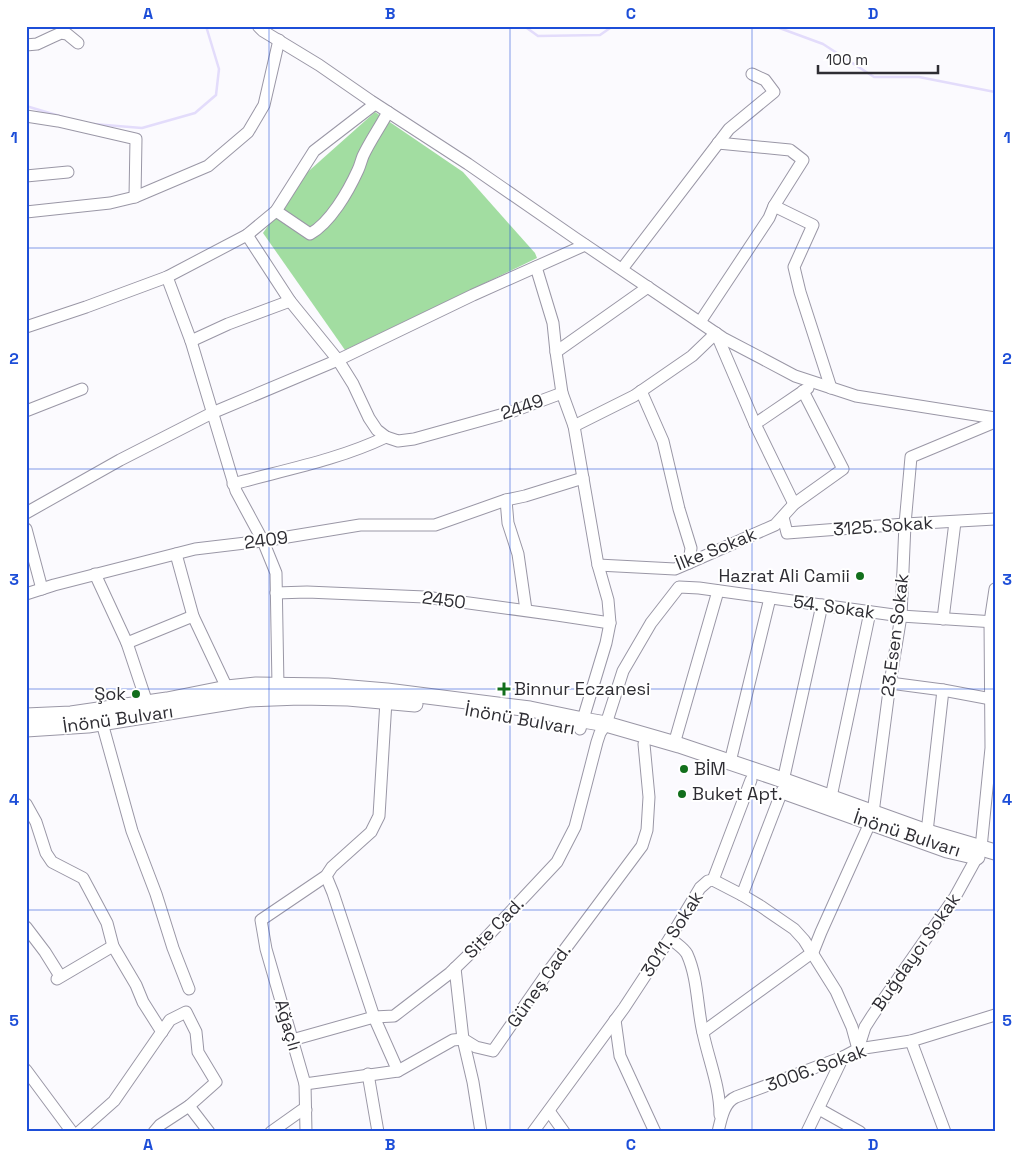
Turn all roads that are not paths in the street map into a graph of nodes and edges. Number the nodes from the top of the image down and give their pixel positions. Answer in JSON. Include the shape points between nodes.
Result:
{"nodes":[{"id":1,"x":258,"y":26,"type":"edge"},
{"id":2,"x":278,"y":40,"type":"junction"},
{"id":3,"x":78,"y":42,"type":"dead end"},
{"id":4,"x":26,"y":45,"type":"edge"},
{"id":5,"x":752,"y":74,"type":"dead end"},
{"id":6,"x":375,"y":104,"type":"junction"},
{"id":7,"x":388,"y":112,"type":"junction"},
{"id":8,"x":26,"y":116,"type":"edge"},
{"id":9,"x":718,"y":143,"type":"junction"},
{"id":10,"x":68,"y":172,"type":"dead end"},
{"id":11,"x":26,"y":176,"type":"edge"},
{"id":12,"x":135,"y":198,"type":"junction"},
{"id":13,"x":774,"y":206,"type":"junction"},
{"id":14,"x":276,"y":210,"type":"junction"},
{"id":15,"x":26,"y":212,"type":"edge"},
{"id":16,"x":246,"y":235,"type":"junction"},
{"id":17,"x":585,"y":245,"type":"junction"},
{"id":18,"x":536,"y":267,"type":"junction"},
{"id":19,"x":622,"y":269,"type":"junction"},
{"id":20,"x":167,"y":277,"type":"junction"},
{"id":21,"x":648,"y":287,"type":"junction"},
{"id":22,"x":290,"y":301,"type":"junction"},
{"id":23,"x":700,"y":322,"type":"junction"},
{"id":24,"x":26,"y":327,"type":"edge"},
{"id":25,"x":716,"y":333,"type":"junction"},
{"id":26,"x":191,"y":341,"type":"junction"},
{"id":27,"x":556,"y":352,"type":"junction"},
{"id":28,"x":338,"y":360,"type":"junction"},
{"id":29,"x":816,"y":383,"type":"junction"},
{"id":30,"x":831,"y":388,"type":"junction"},
{"id":31,"x":82,"y":389,"type":"dead end"},
{"id":32,"x":641,"y":391,"type":"junction"},
{"id":33,"x":803,"y":391,"type":"junction"},
{"id":34,"x":562,"y":393,"type":"junction"},
{"id":35,"x":26,"y":411,"type":"edge"},
{"id":36,"x":212,"y":413,"type":"junction"},
{"id":37,"x":995,"y":418,"type":"edge"},
{"id":38,"x":995,"y":422,"type":"edge"},
{"id":39,"x":754,"y":424,"type":"junction"},
{"id":40,"x":574,"y":426,"type":"junction"},
{"id":41,"x":386,"y":437,"type":"junction"},
{"id":42,"x":583,"y":478,"type":"junction"},
{"id":43,"x":233,"y":484,"type":"junction"},
{"id":44,"x":506,"y":500,"type":"junction"},
{"id":45,"x":794,"y":504,"type":"junction"},
{"id":46,"x":26,"y":513,"type":"edge"},
{"id":47,"x":783,"y":517,"type":"junction"},
{"id":48,"x":995,"y":520,"type":"edge"},
{"id":49,"x":955,"y":522,"type":"junction"},
{"id":50,"x":905,"y":524,"type":"junction"},
{"id":51,"x":26,"y":529,"type":"edge"},
{"id":52,"x":263,"y":542,"type":"junction"},
{"id":53,"x":176,"y":554,"type":"junction"},
{"id":54,"x":690,"y":563,"type":"junction"},
{"id":55,"x":598,"y":565,"type":"junction"},
{"id":56,"x":676,"y":568,"type":"junction"},
{"id":57,"x":95,"y":574,"type":"junction"},
{"id":58,"x":679,"y":587,"type":"junction"},
{"id":59,"x":42,"y":589,"type":"junction"},
{"id":60,"x":995,"y":589,"type":"edge"},
{"id":61,"x":718,"y":591,"type":"junction"},
{"id":62,"x":276,"y":593,"type":"junction"},
{"id":63,"x":26,"y":594,"type":"edge"},
{"id":64,"x":770,"y":598,"type":"junction"},
{"id":65,"x":822,"y":605,"type":"junction"},
{"id":66,"x":526,"y":610,"type":"junction"},
{"id":67,"x":870,"y":612,"type":"junction"},
{"id":68,"x":193,"y":616,"type":"junction"},
{"id":69,"x":901,"y":616,"type":"junction"},
{"id":70,"x":943,"y":619,"type":"junction"},
{"id":71,"x":992,"y":622,"type":"edge"},
{"id":72,"x":610,"y":623,"type":"junction"},
{"id":73,"x":126,"y":643,"type":"junction"},
{"id":74,"x":890,"y":683,"type":"junction"},
{"id":75,"x":278,"y":686,"type":"junction"},
{"id":76,"x":227,"y":688,"type":"junction"},
{"id":77,"x":943,"y":690,"type":"junction"},
{"id":78,"x":991,"y":699,"type":"junction"},
{"id":79,"x":386,"y":701,"type":"junction"},
{"id":80,"x":147,"y":703,"type":"junction"},
{"id":81,"x":102,"y":716,"type":"junction"},
{"id":82,"x":582,"y":724,"type":"junction"},
{"id":83,"x":27,"y":728,"type":"edge"},
{"id":84,"x":603,"y":728,"type":"junction"},
{"id":85,"x":644,"y":744,"type":"junction"},
{"id":86,"x":674,"y":744,"type":"junction"},
{"id":87,"x":993,"y":748,"type":"edge"},
{"id":88,"x":730,"y":762,"type":"junction"},
{"id":89,"x":751,"y":780,"type":"junction"},
{"id":90,"x":783,"y":786,"type":"junction"},
{"id":91,"x":831,"y":797,"type":"junction"},
{"id":92,"x":26,"y":804,"type":"edge"},
{"id":93,"x":872,"y":818,"type":"junction"},
{"id":94,"x":927,"y":832,"type":"junction"},
{"id":95,"x":984,"y":852,"type":"edge"},
{"id":96,"x":995,"y":862,"type":"edge"},
{"id":97,"x":326,"y":876,"type":"junction"},
{"id":98,"x":713,"y":880,"type":"junction"},
{"id":99,"x":742,"y":895,"type":"junction"},
{"id":100,"x":26,"y":927,"type":"edge"},
{"id":101,"x":670,"y":938,"type":"junction"},
{"id":102,"x":113,"y":946,"type":"junction"},
{"id":103,"x":813,"y":952,"type":"junction"},
{"id":104,"x":455,"y":968,"type":"junction"},
{"id":105,"x":189,"y":989,"type":"dead end"},
{"id":106,"x":995,"y":1015,"type":"edge"},
{"id":107,"x":374,"y":1017,"type":"junction"},
{"id":108,"x":615,"y":1020,"type":"junction"},
{"id":109,"x":162,"y":1032,"type":"junction"},
{"id":110,"x":703,"y":1032,"type":"junction"},
{"id":111,"x":292,"y":1040,"type":"junction"},
{"id":112,"x":463,"y":1040,"type":"junction"},
{"id":113,"x":912,"y":1041,"type":"junction"},
{"id":114,"x":858,"y":1049,"type":"junction"},
{"id":115,"x":843,"y":1057,"type":"junction"},
{"id":116,"x":26,"y":1070,"type":"edge"},
{"id":117,"x":398,"y":1071,"type":"junction"},
{"id":118,"x":368,"y":1074,"type":"junction"},
{"id":119,"x":305,"y":1084,"type":"junction"},
{"id":120,"x":189,"y":1106,"type":"junction"},
{"id":121,"x":819,"y":1109,"type":"junction"},
{"id":122,"x":306,"y":1110,"type":"junction"},
{"id":123,"x":549,"y":1111,"type":"junction"},
{"id":124,"x":719,"y":1130,"type":"edge"},
{"id":125,"x":72,"y":1132,"type":"edge"},
{"id":126,"x":79,"y":1132,"type":"edge"},
{"id":127,"x":154,"y":1132,"type":"edge"},
{"id":128,"x":209,"y":1132,"type":"edge"},
{"id":129,"x":271,"y":1132,"type":"edge"},
{"id":130,"x":306,"y":1132,"type":"edge"},
{"id":131,"x":378,"y":1132,"type":"edge"},
{"id":132,"x":481,"y":1132,"type":"edge"},
{"id":133,"x":533,"y":1132,"type":"edge"},
{"id":134,"x":564,"y":1132,"type":"edge"},
{"id":135,"x":655,"y":1132,"type":"edge"},
{"id":136,"x":807,"y":1132,"type":"edge"},
{"id":137,"x":860,"y":1132,"type":"edge"},
{"id":138,"x":946,"y":1132,"type":"edge"}],
"edges":[{"from":1,"to":2,"type":"street"},
{"from":2,"to":6,"type":"street"},
{"from":2,"to":12,"type":"street","via":[[264,105],[248,132],[208,166]]},
{"from":3,"to":4,"type":"street","via":[[67,34],[61,34]]},
{"from":5,"to":9,"type":"street","via":[[764,80],[774,92],[728,129]]},
{"from":6,"to":7,"type":"street"},
{"from":6,"to":14,"type":"street","via":[[314,150]]},
{"from":7,"to":14,"type":"street","via":[[342,198],[316,231],[310,234]]},
{"from":7,"to":17,"type":"street"},
{"from":8,"to":12,"type":"street","via":[[136,139]]},
{"from":9,"to":13,"type":"street","via":[[790,150],[803,160]]},
{"from":9,"to":19,"type":"street"},
{"from":10,"to":11,"type":"street"},
{"from":12,"to":15,"type":"street"},
{"from":13,"to":23,"type":"street"},
{"from":13,"to":30,"type":"street","via":[[813,225],[794,267]]},
{"from":14,"to":16,"type":"street"},
{"from":16,"to":20,"type":"street"},
{"from":16,"to":22,"type":"street"},
{"from":17,"to":18,"type":"street"},
{"from":17,"to":19,"type":"street"},
{"from":18,"to":27,"type":"street","via":[[554,323]]},
{"from":18,"to":28,"type":"street"},
{"from":19,"to":21,"type":"street"},
{"from":20,"to":24,"type":"street"},
{"from":20,"to":26,"type":"street"},
{"from":21,"to":23,"type":"street"},
{"from":21,"to":27,"type":"street"},
{"from":22,"to":26,"type":"street"},
{"from":22,"to":28,"type":"street"},
{"from":23,"to":25,"type":"street"},
{"from":25,"to":29,"type":"street","via":[[795,376]]},
{"from":25,"to":32,"type":"street","via":[[692,356]]},
{"from":25,"to":39,"type":"street"},
{"from":26,"to":36,"type":"street"},
{"from":27,"to":34,"type":"street"},
{"from":28,"to":36,"type":"street"},
{"from":28,"to":41,"type":"street","via":[[354,384],[369,418]]},
{"from":29,"to":30,"type":"street"},
{"from":29,"to":33,"type":"street"},
{"from":30,"to":37,"type":"street","via":[[856,396]]},
{"from":31,"to":35,"type":"street"},
{"from":32,"to":40,"type":"street"},
{"from":32,"to":54,"type":"street","via":[[663,441],[691,548]]},
{"from":33,"to":39,"type":"street"},
{"from":33,"to":45,"type":"street","name":"İlke Sokak","via":[[843,469]]},
{"from":34,"to":40,"type":"street","name":"2449"},
{"from":34,"to":41,"type":"street","name":"2449","via":[[511,412],[414,439],[398,441]]},
{"from":36,"to":43,"type":"street"},
{"from":36,"to":46,"type":"street"},
{"from":38,"to":50,"type":"street","name":"23.Esen Sokak","via":[[911,457]]},
{"from":39,"to":45,"type":"street"},
{"from":40,"to":42,"type":"street","name":"2449"},
{"from":41,"to":43,"type":"street","via":[[338,456]]},
{"from":42,"to":44,"type":"street","name":"2409"},
{"from":42,"to":55,"type":"street","name":"2449"},
{"from":43,"to":52,"type":"street"},
{"from":44,"to":52,"type":"street","name":"2409","via":[[435,524],[360,525]]},
{"from":44,"to":66,"type":"street"},
{"from":45,"to":47,"type":"street","name":"İlke Sokak"},
{"from":47,"to":50,"type":"street","name":"3125. Sokak","via":[[787,533]]},
{"from":47,"to":54,"type":"street","name":"İlke Sokak","via":[[775,525]]},
{"from":48,"to":49,"type":"street","name":"3125. Sokak"},
{"from":49,"to":50,"type":"street","name":"3125. Sokak"},
{"from":49,"to":70,"type":"street"},
{"from":50,"to":69,"type":"street","name":"23.Esen Sokak"},
{"from":51,"to":59,"type":"street"},
{"from":52,"to":53,"type":"street","name":"2409"},
{"from":52,"to":62,"type":"street","via":[[276,573]]},
{"from":53,"to":57,"type":"street","name":"2409"},
{"from":53,"to":68,"type":"street"},
{"from":54,"to":56,"type":"street","name":"İlke Sokak"},
{"from":55,"to":56,"type":"street","name":"İlke Sokak"},
{"from":55,"to":72,"type":"street","name":"2449","via":[[608,600]]},
{"from":56,"to":58,"type":"street"},
{"from":57,"to":59,"type":"street","name":"2409"},
{"from":57,"to":73,"type":"street"},
{"from":58,"to":61,"type":"street","name":"54. Sokak"},
{"from":58,"to":84,"type":"street","via":[[651,623],[623,671]]},
{"from":59,"to":63,"type":"street","name":"2409"},
{"from":60,"to":71,"type":"street"},
{"from":61,"to":64,"type":"street","name":"54. Sokak"},
{"from":61,"to":86,"type":"street"},
{"from":62,"to":66,"type":"street","name":"2450","via":[[425,597]]},
{"from":62,"to":75,"type":"street"},
{"from":64,"to":65,"type":"street","name":"54. Sokak"},
{"from":64,"to":88,"type":"street"},
{"from":65,"to":67,"type":"street","name":"54. Sokak"},
{"from":65,"to":90,"type":"street"},
{"from":66,"to":72,"type":"street","name":"2450"},
{"from":67,"to":69,"type":"street","name":"54. Sokak"},
{"from":67,"to":91,"type":"street"},
{"from":68,"to":73,"type":"street"},
{"from":68,"to":76,"type":"street"},
{"from":69,"to":70,"type":"street","name":"54. Sokak"},
{"from":69,"to":74,"type":"street","name":"23.Esen Sokak"},
{"from":70,"to":71,"type":"street","name":"54. Sokak"},
{"from":71,"to":78,"type":"street"},
{"from":72,"to":82,"type":"street","name":"2449"},
{"from":73,"to":80,"type":"street"},
{"from":74,"to":77,"type":"street"},
{"from":74,"to":93,"type":"street","name":"23.Esen Sokak"},
{"from":75,"to":76,"type":"main road","name":"İnönü Bulvarı"},
{"from":75,"to":82,"type":"main road","name":"İnönü Bulvarı","via":[[387,690],[530,709]]},
{"from":76,"to":80,"type":"main road","name":"İnönü Bulvarı"},
{"from":77,"to":78,"type":"street"},
{"from":77,"to":94,"type":"street"},
{"from":78,"to":87,"type":"street"},
{"from":79,"to":81,"type":"main road","name":"İnönü Bulvarı","via":[[329,697],[249,699]]},
{"from":79,"to":82,"type":"main road","name":"İnönü Bulvarı"},
{"from":79,"to":97,"type":"street","via":[[380,816],[371,832]]},
{"from":80,"to":81,"type":"main road","name":"İnönü Bulvarı"},
{"from":81,"to":83,"type":"main road","name":"İnönü Bulvarı","via":[[88,725]]},
{"from":81,"to":105,"type":"street","via":[[132,831]]},
{"from":82,"to":84,"type":"main road","name":"İnönü Bulvarı"},
{"from":84,"to":85,"type":"main road","name":"İnönü Bulvarı"},
{"from":84,"to":86,"type":"main road"},
{"from":84,"to":104,"type":"street","name":"Site Cad.","via":[[575,827],[557,862]]},
{"from":85,"to":89,"type":"main road","name":"İnönü Bulvarı"},
{"from":85,"to":112,"type":"street","name":"Güneş Cad.","via":[[649,798],[647,830],[642,846],[493,1051]]},
{"from":86,"to":88,"type":"main road"},
{"from":87,"to":95,"type":"street"},
{"from":88,"to":90,"type":"main road"},
{"from":89,"to":90,"type":"main road","name":"İnönü Bulvarı"},
{"from":89,"to":98,"type":"street"},
{"from":90,"to":91,"type":"main road"},
{"from":90,"to":93,"type":"main road","name":"İnönü Bulvarı"},
{"from":90,"to":99,"type":"street"},
{"from":91,"to":93,"type":"main road"},
{"from":92,"to":102,"type":"street","via":[[52,862],[83,878],[107,923]]},
{"from":93,"to":94,"type":"main road"},
{"from":93,"to":95,"type":"main road","name":"İnönü Bulvarı","via":[[947,850]]},
{"from":93,"to":103,"type":"street","name":"23.Esen Sokak"},
{"from":94,"to":95,"type":"main road"},
{"from":95,"to":96,"type":"main road","name":"İnönü Bulvarı"},
{"from":95,"to":114,"type":"street","name":"Buğdaycı Sokak","via":[[872,1016]]},
{"from":97,"to":107,"type":"street"},
{"from":97,"to":111,"type":"street","name":"Ağaçlı","via":[[261,920]]},
{"from":98,"to":99,"type":"street","name":"3011. Sokak"},
{"from":98,"to":101,"type":"street","name":"3011. Sokak","via":[[700,888]]},
{"from":99,"to":103,"type":"street","name":"3011. Sokak","via":[[794,929]]},
{"from":100,"to":102,"type":"street","via":[[45,952],[58,978]]},
{"from":101,"to":108,"type":"street","name":"3011. Sokak"},
{"from":101,"to":110,"type":"street","via":[[686,952]]},
{"from":102,"to":109,"type":"street"},
{"from":103,"to":110,"type":"street"},
{"from":103,"to":114,"type":"street","name":"3011. Sokak","via":[[836,991]]},
{"from":104,"to":107,"type":"street","name":"Site Cad.","via":[[394,1016]]},
{"from":104,"to":112,"type":"street"},
{"from":106,"to":113,"type":"street","name":"3006. Sokak"},
{"from":107,"to":111,"type":"street","name":"Site Cad."},
{"from":107,"to":117,"type":"street"},
{"from":108,"to":123,"type":"street","name":"3011. Sokak"},
{"from":108,"to":135,"type":"street","via":[[620,1056]]},
{"from":109,"to":120,"type":"street","via":[[170,1020],[186,1012],[196,1032],[198,1052],[216,1082]]},
{"from":109,"to":126,"type":"street","via":[[114,1101]]},
{"from":110,"to":124,"type":"street","via":[[720,1107]]},
{"from":111,"to":119,"type":"street","name":"Ağaçlı"},
{"from":112,"to":117,"type":"street","via":[[453,1040]]},
{"from":112,"to":132,"type":"street"},
{"from":113,"to":114,"type":"street","name":"3006. Sokak"},
{"from":113,"to":138,"type":"street"},
{"from":114,"to":115,"type":"street","name":"3006. Sokak"},
{"from":115,"to":121,"type":"street"},
{"from":115,"to":124,"type":"street","name":"3006. Sokak","via":[[731,1099]]},
{"from":116,"to":125,"type":"street"},
{"from":117,"to":118,"type":"street"},
{"from":118,"to":119,"type":"street"},
{"from":118,"to":131,"type":"street"},
{"from":119,"to":122,"type":"street","name":"Ağaçlı"},
{"from":120,"to":127,"type":"street"},
{"from":120,"to":128,"type":"street"},
{"from":121,"to":136,"type":"street"},
{"from":121,"to":137,"type":"street"},
{"from":122,"to":129,"type":"street"},
{"from":122,"to":130,"type":"street","name":"Ağaçlı"},
{"from":123,"to":133,"type":"street","name":"3011. Sokak"},
{"from":123,"to":134,"type":"street"}]}
